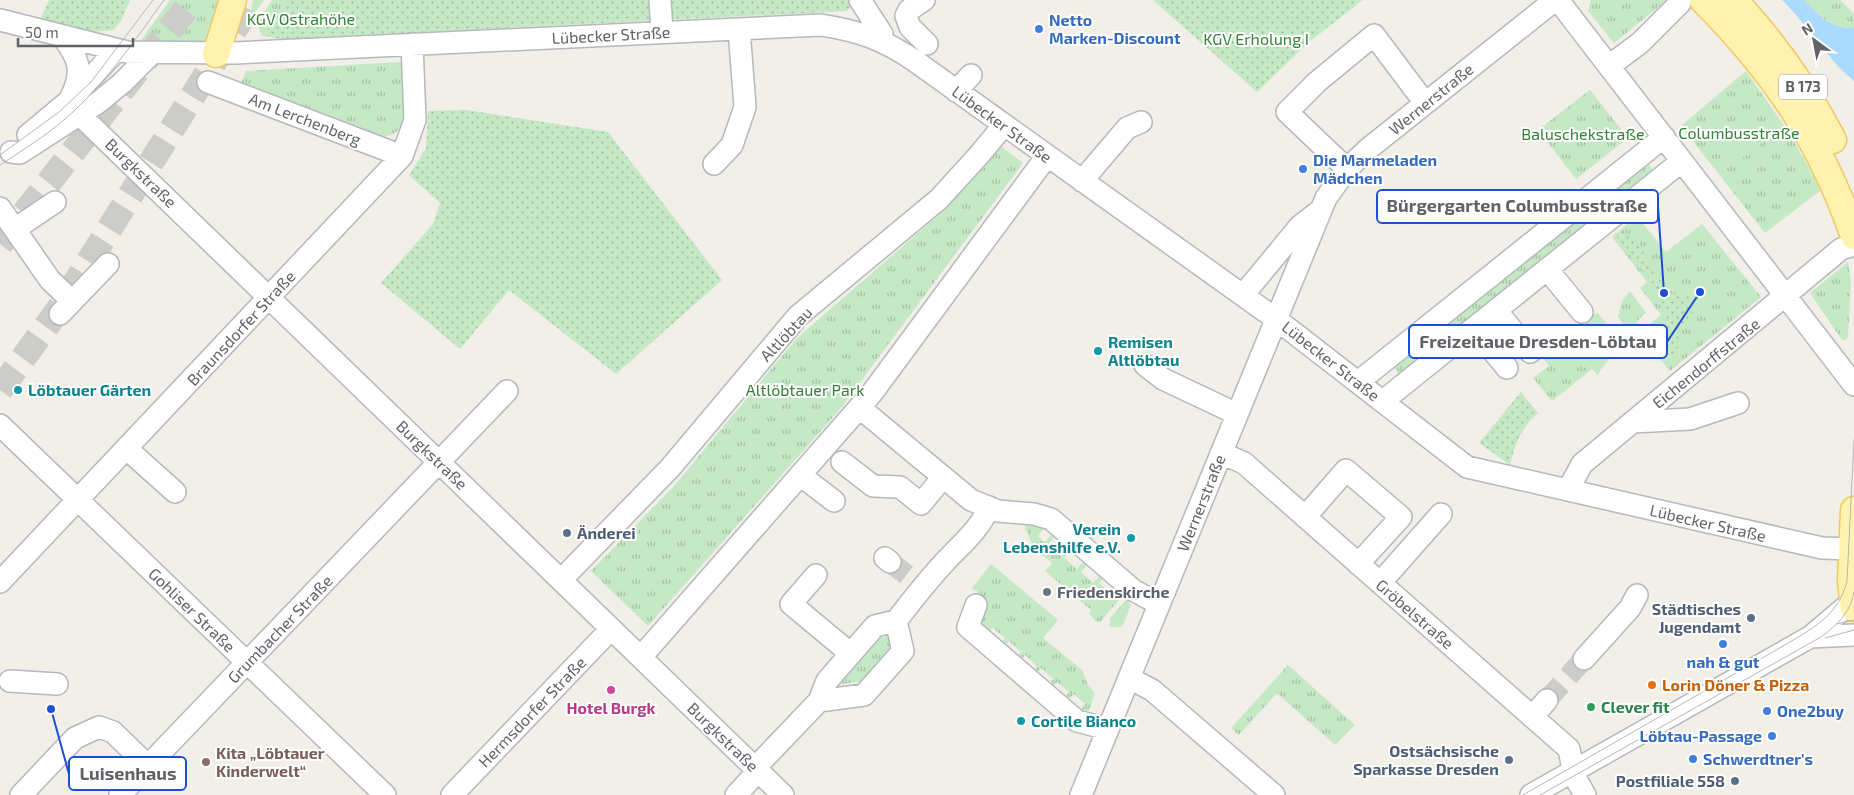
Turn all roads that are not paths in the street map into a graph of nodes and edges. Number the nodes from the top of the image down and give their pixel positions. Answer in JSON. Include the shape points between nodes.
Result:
{"nodes":[{"id":1,"x":233,"y":0,"type":"edge"},
{"id":2,"x":248,"y":0,"type":"edge"},
{"id":3,"x":660,"y":0,"type":"edge"},
{"id":4,"x":860,"y":0,"type":"edge"},
{"id":5,"x":924,"y":0,"type":"edge"},
{"id":6,"x":1557,"y":0,"type":"edge"},
{"id":7,"x":1734,"y":0,"type":"edge"},
{"id":8,"x":1692,"y":1,"type":"edge"},
{"id":9,"x":0,"y":20,"type":"edge"},
{"id":10,"x":738,"y":29,"type":"junction"},
{"id":11,"x":662,"y":32,"type":"junction"},
{"id":12,"x":62,"y":36,"type":"junction"},
{"id":13,"x":880,"y":40,"type":"junction"},
{"id":14,"x":412,"y":44,"type":"junction"},
{"id":15,"x":926,"y":44,"type":"dead end"},
{"id":16,"x":116,"y":50,"type":"junction"},
{"id":17,"x":152,"y":52,"type":"junction"},
{"id":18,"x":226,"y":53,"type":"junction"},
{"id":19,"x":1610,"y":66,"type":"junction"},
{"id":20,"x":971,"y":76,"type":"dead end"},
{"id":21,"x":208,"y":82,"type":"dead end"},
{"id":22,"x":956,"y":91,"type":"junction"},
{"id":23,"x":1425,"y":103,"type":"junction"},
{"id":24,"x":75,"y":107,"type":"junction"},
{"id":25,"x":1141,"y":122,"type":"dead end"},
{"id":26,"x":1004,"y":125,"type":"junction"},
{"id":27,"x":1664,"y":137,"type":"junction"},
{"id":28,"x":1054,"y":154,"type":"junction"},
{"id":29,"x":5,"y":156,"type":"edge"},
{"id":30,"x":402,"y":156,"type":"junction"},
{"id":31,"x":1682,"y":161,"type":"junction"},
{"id":32,"x":714,"y":164,"type":"dead end"},
{"id":33,"x":1347,"y":169,"type":"junction"},
{"id":34,"x":1082,"y":180,"type":"junction"},
{"id":35,"x":1854,"y":186,"type":"edge"},
{"id":36,"x":47,"y":205,"type":"dead end"},
{"id":37,"x":0,"y":208,"type":"edge"},
{"id":38,"x":1320,"y":211,"type":"junction"},
{"id":39,"x":15,"y":230,"type":"junction"},
{"id":40,"x":1854,"y":236,"type":"edge"},
{"id":41,"x":1854,"y":245,"type":"edge"},
{"id":42,"x":108,"y":264,"type":"dead end"},
{"id":43,"x":1547,"y":269,"type":"junction"},
{"id":44,"x":1243,"y":295,"type":"junction"},
{"id":45,"x":1786,"y":297,"type":"junction"},
{"id":46,"x":269,"y":298,"type":"junction"},
{"id":47,"x":1496,"y":310,"type":"junction"},
{"id":48,"x":1582,"y":312,"type":"dead end"},
{"id":49,"x":1276,"y":319,"type":"junction"},
{"id":50,"x":1474,"y":328,"type":"junction"},
{"id":51,"x":1544,"y":341,"type":"dead end"},
{"id":52,"x":1146,"y":366,"type":"dead end"},
{"id":53,"x":1507,"y":368,"type":"dead end"},
{"id":54,"x":1358,"y":382,"type":"junction"},
{"id":55,"x":1854,"y":385,"type":"edge"},
{"id":56,"x":507,"y":391,"type":"dead end"},
{"id":57,"x":1383,"y":401,"type":"junction"},
{"id":58,"x":1738,"y":403,"type":"dead end"},
{"id":59,"x":860,"y":408,"type":"junction"},
{"id":60,"x":1237,"y":414,"type":"junction"},
{"id":61,"x":1633,"y":422,"type":"junction"},
{"id":62,"x":0,"y":425,"type":"edge"},
{"id":63,"x":127,"y":448,"type":"junction"},
{"id":64,"x":1221,"y":453,"type":"junction"},
{"id":65,"x":439,"y":462,"type":"junction"},
{"id":66,"x":842,"y":462,"type":"dead end"},
{"id":67,"x":800,"y":475,"type":"junction"},
{"id":68,"x":943,"y":477,"type":"junction"},
{"id":69,"x":1568,"y":490,"type":"junction"},
{"id":70,"x":175,"y":492,"type":"dead end"},
{"id":71,"x":78,"y":501,"type":"junction"},
{"id":72,"x":834,"y":501,"type":"dead end"},
{"id":73,"x":989,"y":507,"type":"junction"},
{"id":74,"x":1854,"y":510,"type":"edge"},
{"id":75,"x":1441,"y":514,"type":"dead end"},
{"id":76,"x":1305,"y":517,"type":"junction"},
{"id":77,"x":1852,"y":549,"type":"junction"},
{"id":78,"x":1358,"y":564,"type":"junction"},
{"id":79,"x":816,"y":574,"type":"dead end"},
{"id":80,"x":561,"y":580,"type":"junction"},
{"id":81,"x":0,"y":582,"type":"edge"},
{"id":82,"x":1380,"y":583,"type":"junction"},
{"id":83,"x":1637,"y":595,"type":"dead end"},
{"id":84,"x":1854,"y":603,"type":"edge"},
{"id":85,"x":1159,"y":604,"type":"junction"},
{"id":86,"x":976,"y":605,"type":"dead end"},
{"id":87,"x":896,"y":621,"type":"junction"},
{"id":88,"x":611,"y":629,"type":"junction"},
{"id":89,"x":1854,"y":636,"type":"edge"},
{"id":90,"x":1810,"y":637,"type":"junction"},
{"id":91,"x":851,"y":654,"type":"junction"},
{"id":92,"x":640,"y":657,"type":"junction"},
{"id":93,"x":1584,"y":659,"type":"tunnel mouth"},
{"id":94,"x":247,"y":663,"type":"junction"},
{"id":95,"x":1129,"y":678,"type":"junction"},
{"id":96,"x":3,"y":682,"type":"edge"},
{"id":97,"x":57,"y":684,"type":"dead end"},
{"id":98,"x":1548,"y":700,"type":"tunnel mouth"},
{"id":99,"x":819,"y":702,"type":"junction"},
{"id":100,"x":1532,"y":717,"type":"junction"},
{"id":101,"x":1108,"y":729,"type":"junction"},
{"id":102,"x":148,"y":766,"type":"junction"},
{"id":103,"x":757,"y":770,"type":"junction"},
{"id":104,"x":1573,"y":771,"type":"junction"},
{"id":105,"x":20,"y":795,"type":"edge"},
{"id":106,"x":120,"y":795,"type":"edge"},
{"id":107,"x":385,"y":795,"type":"edge"},
{"id":108,"x":452,"y":795,"type":"edge"},
{"id":109,"x":736,"y":795,"type":"edge"},
{"id":110,"x":783,"y":795,"type":"edge"},
{"id":111,"x":1081,"y":795,"type":"edge"},
{"id":112,"x":1274,"y":795,"type":"edge"},
{"id":113,"x":1531,"y":795,"type":"edge"},
{"id":114,"x":1585,"y":795,"type":"edge"}],
"edges":[{"from":1,"to":18,"type":"main road"},
{"from":2,"to":18,"type":"main road"},
{"from":3,"to":11,"type":"street"},
{"from":4,"to":13,"type":"street","via":[[882,34]]},
{"from":5,"to":15,"type":"street","via":[[906,16],[910,27]]},
{"from":6,"to":19,"type":"street"},
{"from":6,"to":23,"type":"street","name":"Wernerstraße"},
{"from":7,"to":35,"type":"main road","number":"B 173","via":[[1793,71],[1827,128]]},
{"from":8,"to":19,"type":"street"},
{"from":8,"to":40,"type":"main road","number":"B 173","via":[[1746,47],[1795,110],[1821,156]]},
{"from":9,"to":12,"type":"street","name":"Lübecker Straße"},
{"from":10,"to":11,"type":"street","name":"Lübecker Straße"},
{"from":10,"to":13,"type":"street","name":"Lübecker Straße","via":[[821,25],[860,32]]},
{"from":10,"to":32,"type":"street","via":[[744,107],[732,145]]},
{"from":11,"to":14,"type":"street","name":"Lübecker Straße"},
{"from":12,"to":16,"type":"street","name":"Lübecker Straße"},
{"from":12,"to":24,"type":"street","via":[[78,63]]},
{"from":13,"to":22,"type":"street","name":"Lübecker Straße"},
{"from":14,"to":18,"type":"street","name":"Lübecker Straße"},
{"from":14,"to":30,"type":"street","name":"Braunsdorfer Straße","via":[[415,120]]},
{"from":16,"to":17,"type":"street","name":"Lübecker Straße"},
{"from":16,"to":24,"type":"street"},
{"from":17,"to":18,"type":"street","name":"Lübecker Straße"},
{"from":17,"to":24,"type":"street","via":[[122,83]]},
{"from":19,"to":27,"type":"street"},
{"from":20,"to":22,"type":"street"},
{"from":21,"to":30,"type":"street","name":"Am Lerchenberg"},
{"from":22,"to":26,"type":"street","name":"Lübecker Straße"},
{"from":23,"to":33,"type":"street","name":"Wernerstraße"},
{"from":23,"to":33,"type":"street","via":[[1374,35],[1317,82],[1287,112]]},
{"from":24,"to":29,"type":"street","via":[[20,153]]},
{"from":24,"to":46,"type":"street","name":"Burgkstraße"},
{"from":25,"to":34,"type":"street","via":[[1127,128]]},
{"from":26,"to":28,"type":"street","name":"Lübecker Straße"},
{"from":26,"to":80,"type":"street","name":"Altlöbtau","via":[[939,199],[798,316],[670,468]]},
{"from":27,"to":31,"type":"street"},
{"from":27,"to":54,"type":"street"},
{"from":28,"to":34,"type":"street","name":"Lübecker Straße"},
{"from":28,"to":59,"type":"street"},
{"from":30,"to":46,"type":"street","name":"Braunsdorfer Straße"},
{"from":31,"to":43,"type":"street"},
{"from":31,"to":45,"type":"street"},
{"from":33,"to":38,"type":"street","name":"Wernerstraße"},
{"from":34,"to":44,"type":"street","name":"Lübecker Straße"},
{"from":36,"to":39,"type":"street"},
{"from":37,"to":39,"type":"street"},
{"from":38,"to":44,"type":"street","name":"Wernerstraße","via":[[1300,226]]},
{"from":38,"to":49,"type":"street","name":"Wernerstraße"},
{"from":39,"to":42,"type":"street","via":[[66,307]]},
{"from":41,"to":45,"type":"street","name":"Eichendorffstraße","via":[[1841,249]]},
{"from":43,"to":47,"type":"street"},
{"from":43,"to":48,"type":"street"},
{"from":44,"to":49,"type":"street","name":"Lübecker Straße"},
{"from":45,"to":55,"type":"street"},
{"from":45,"to":61,"type":"street","name":"Eichendorffstraße","via":[[1730,332]]},
{"from":46,"to":63,"type":"street","name":"Braunsdorfer Straße"},
{"from":46,"to":65,"type":"street","name":"Burgkstraße"},
{"from":47,"to":50,"type":"street"},
{"from":47,"to":51,"type":"street","via":[[1530,352]]},
{"from":49,"to":54,"type":"street","name":"Lübecker Straße"},
{"from":49,"to":60,"type":"street","name":"Wernerstraße"},
{"from":50,"to":53,"type":"street"},
{"from":50,"to":57,"type":"street"},
{"from":52,"to":60,"type":"street","via":[[1163,379]]},
{"from":54,"to":57,"type":"street","name":"Lübecker Straße"},
{"from":56,"to":65,"type":"street","name":"Grumbacher Straße"},
{"from":57,"to":69,"type":"street","name":"Lübecker Straße","via":[[1467,467]]},
{"from":58,"to":61,"type":"street","via":[[1690,419]]},
{"from":59,"to":67,"type":"street"},
{"from":59,"to":68,"type":"street"},
{"from":60,"to":64,"type":"street","name":"Wernerstraße"},
{"from":61,"to":69,"type":"street","name":"Eichendorffstraße","via":[[1582,464]]},
{"from":62,"to":71,"type":"street","name":"Gohliser Straße"},
{"from":63,"to":70,"type":"street"},
{"from":63,"to":71,"type":"street","name":"Braunsdorfer Straße"},
{"from":64,"to":76,"type":"street","name":"Gröbelstraße","via":[[1244,463]]},
{"from":64,"to":85,"type":"street","name":"Wernerstraße"},
{"from":65,"to":80,"type":"street","name":"Burgkstraße"},
{"from":65,"to":94,"type":"street","name":"Grumbacher Straße"},
{"from":66,"to":68,"type":"street","via":[[873,486],[900,487],[921,504]]},
{"from":67,"to":72,"type":"street"},
{"from":67,"to":92,"type":"street"},
{"from":68,"to":73,"type":"street","via":[[971,500]]},
{"from":69,"to":77,"type":"street","name":"Lübecker Straße","via":[[1621,511],[1661,520],[1717,525],[1822,548]]},
{"from":71,"to":81,"type":"street","name":"Braunsdorfer Straße"},
{"from":71,"to":94,"type":"street","name":"Gohliser Straße"},
{"from":73,"to":85,"type":"street","via":[[1051,519],[1133,590]]},
{"from":73,"to":87,"type":"street","via":[[966,540],[917,583]]},
{"from":74,"to":77,"type":"main road"},
{"from":75,"to":82,"type":"street"},
{"from":76,"to":78,"type":"street","name":"Gröbelstraße"},
{"from":76,"to":78,"type":"street","via":[[1346,470],[1401,517]]},
{"from":77,"to":84,"type":"main road"},
{"from":78,"to":82,"type":"street","name":"Gröbelstraße"},
{"from":79,"to":91,"type":"street","via":[[791,604]]},
{"from":80,"to":88,"type":"street","name":"Burgkstraße"},
{"from":82,"to":100,"type":"street","name":"Gröbelstraße"},
{"from":83,"to":93,"type":"street","via":[[1630,608]]},
{"from":84,"to":90,"type":"street"},
{"from":85,"to":95,"type":"street","name":"Wernerstraße"},
{"from":86,"to":101,"type":"street","via":[[968,627],[1077,721]]},
{"from":87,"to":91,"type":"street","via":[[875,626]]},
{"from":87,"to":99,"type":"street","via":[[902,651],[864,695]]},
{"from":88,"to":92,"type":"street","name":"Burgkstraße"},
{"from":88,"to":108,"type":"street","name":"Hermsdorfer Straße"},
{"from":89,"to":90,"type":"street"},
{"from":90,"to":104,"type":"street"},
{"from":91,"to":99,"type":"street","via":[[827,681]]},
{"from":92,"to":103,"type":"street","name":"Burgkstraße"},
{"from":94,"to":102,"type":"street","name":"Grumbacher Straße"},
{"from":94,"to":107,"type":"street","name":"Gohliser Straße"},
{"from":95,"to":101,"type":"street","name":"Wernerstraße"},
{"from":95,"to":112,"type":"street","via":[[1152,690]]},
{"from":96,"to":97,"type":"street"},
{"from":98,"to":100,"type":"street"},
{"from":99,"to":103,"type":"street"},
{"from":100,"to":104,"type":"street","name":"Gröbelstraße","via":[[1569,749]]},
{"from":101,"to":111,"type":"street","name":"Wernerstraße"},
{"from":102,"to":105,"type":"street","via":[[112,732],[99,727],[75,738]]},
{"from":102,"to":106,"type":"street","name":"Grumbacher Straße"},
{"from":103,"to":109,"type":"street"},
{"from":103,"to":110,"type":"street","name":"Burgkstraße"},
{"from":104,"to":113,"type":"street"},
{"from":104,"to":114,"type":"street","name":"Gröbelstraße"}]}
